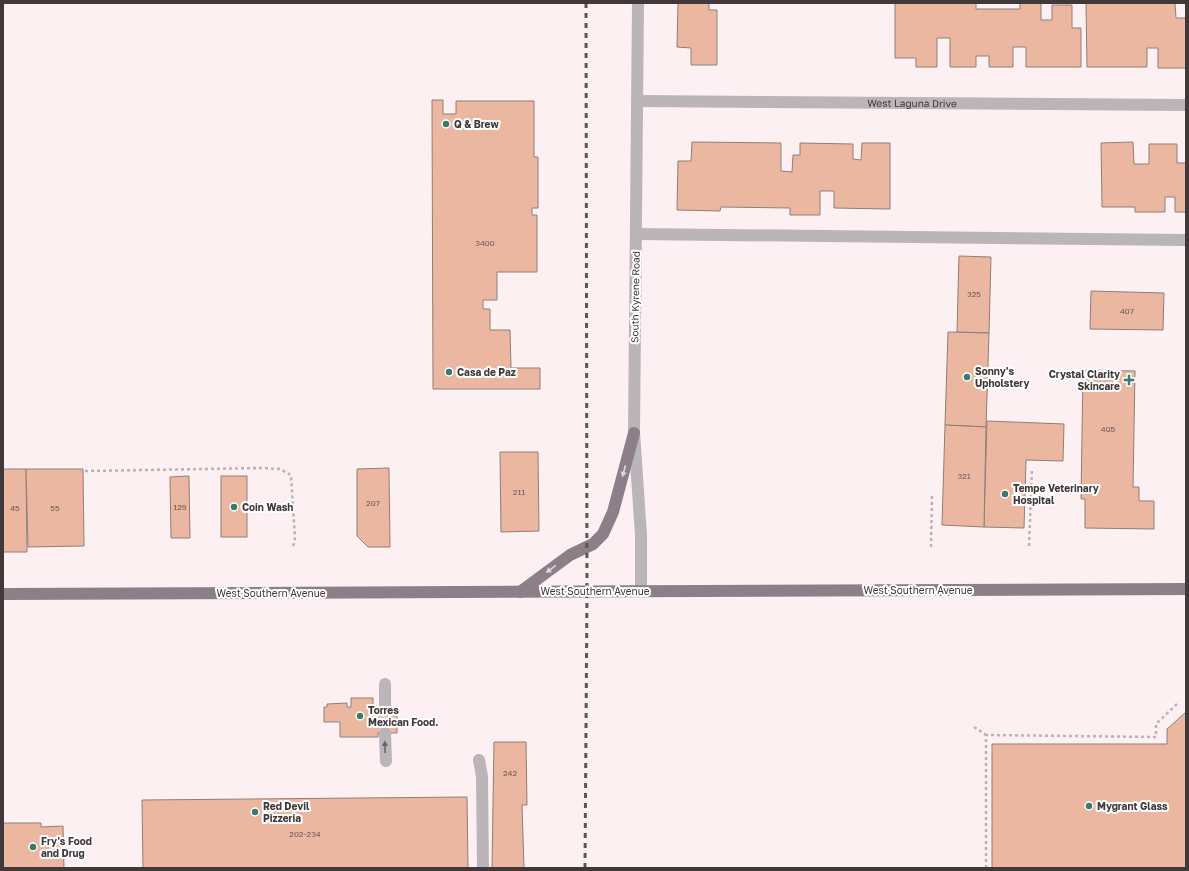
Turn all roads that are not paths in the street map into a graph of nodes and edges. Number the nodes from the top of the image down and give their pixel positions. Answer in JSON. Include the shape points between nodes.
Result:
{"nodes":[{"id":1,"x":638,"y":3,"type":"edge"},
{"id":2,"x":638,"y":101,"type":"junction"},
{"id":3,"x":1186,"y":105,"type":"edge"},
{"id":4,"x":636,"y":234,"type":"junction"},
{"id":5,"x":1186,"y":240,"type":"edge"},
{"id":6,"x":634,"y":433,"type":"junction"},
{"id":7,"x":1186,"y":589,"type":"edge"},
{"id":8,"x":642,"y":591,"type":"junction"},
{"id":9,"x":520,"y":592,"type":"junction"},
{"id":10,"x":3,"y":594,"type":"edge"},
{"id":11,"x":385,"y":684,"type":"dead end"},
{"id":12,"x":385,"y":710,"type":"tunnel mouth"},
{"id":13,"x":385,"y":733,"type":"tunnel mouth"},
{"id":14,"x":479,"y":760,"type":"dead end"},
{"id":15,"x":386,"y":761,"type":"dead end"},
{"id":16,"x":483,"y":868,"type":"edge"}],
"edges":[{"from":1,"to":2,"type":"street","name":"South Kyrene Road"},
{"from":2,"to":3,"type":"street","name":"West Laguna Drive"},
{"from":2,"to":4,"type":"street","name":"South Kyrene Road"},
{"from":4,"to":5,"type":"street"},
{"from":4,"to":6,"type":"street","name":"South Kyrene Road"},
{"from":6,"to":8,"type":"street","name":"South Kyrene Road"},
{"from":6,"to":9,"type":"main road","one_way":true,"via":[[613,512],[603,534],[593,544],[570,555]]},
{"from":7,"to":8,"type":"main road","name":"West Southern Avenue"},
{"from":8,"to":9,"type":"main road","name":"West Southern Avenue"},
{"from":9,"to":10,"type":"main road","name":"West Southern Avenue"},
{"from":11,"to":12,"type":"street"},
{"from":15,"to":13,"type":"street","one_way":true},
{"from":14,"to":16,"type":"street","via":[[482,776]]}]}
